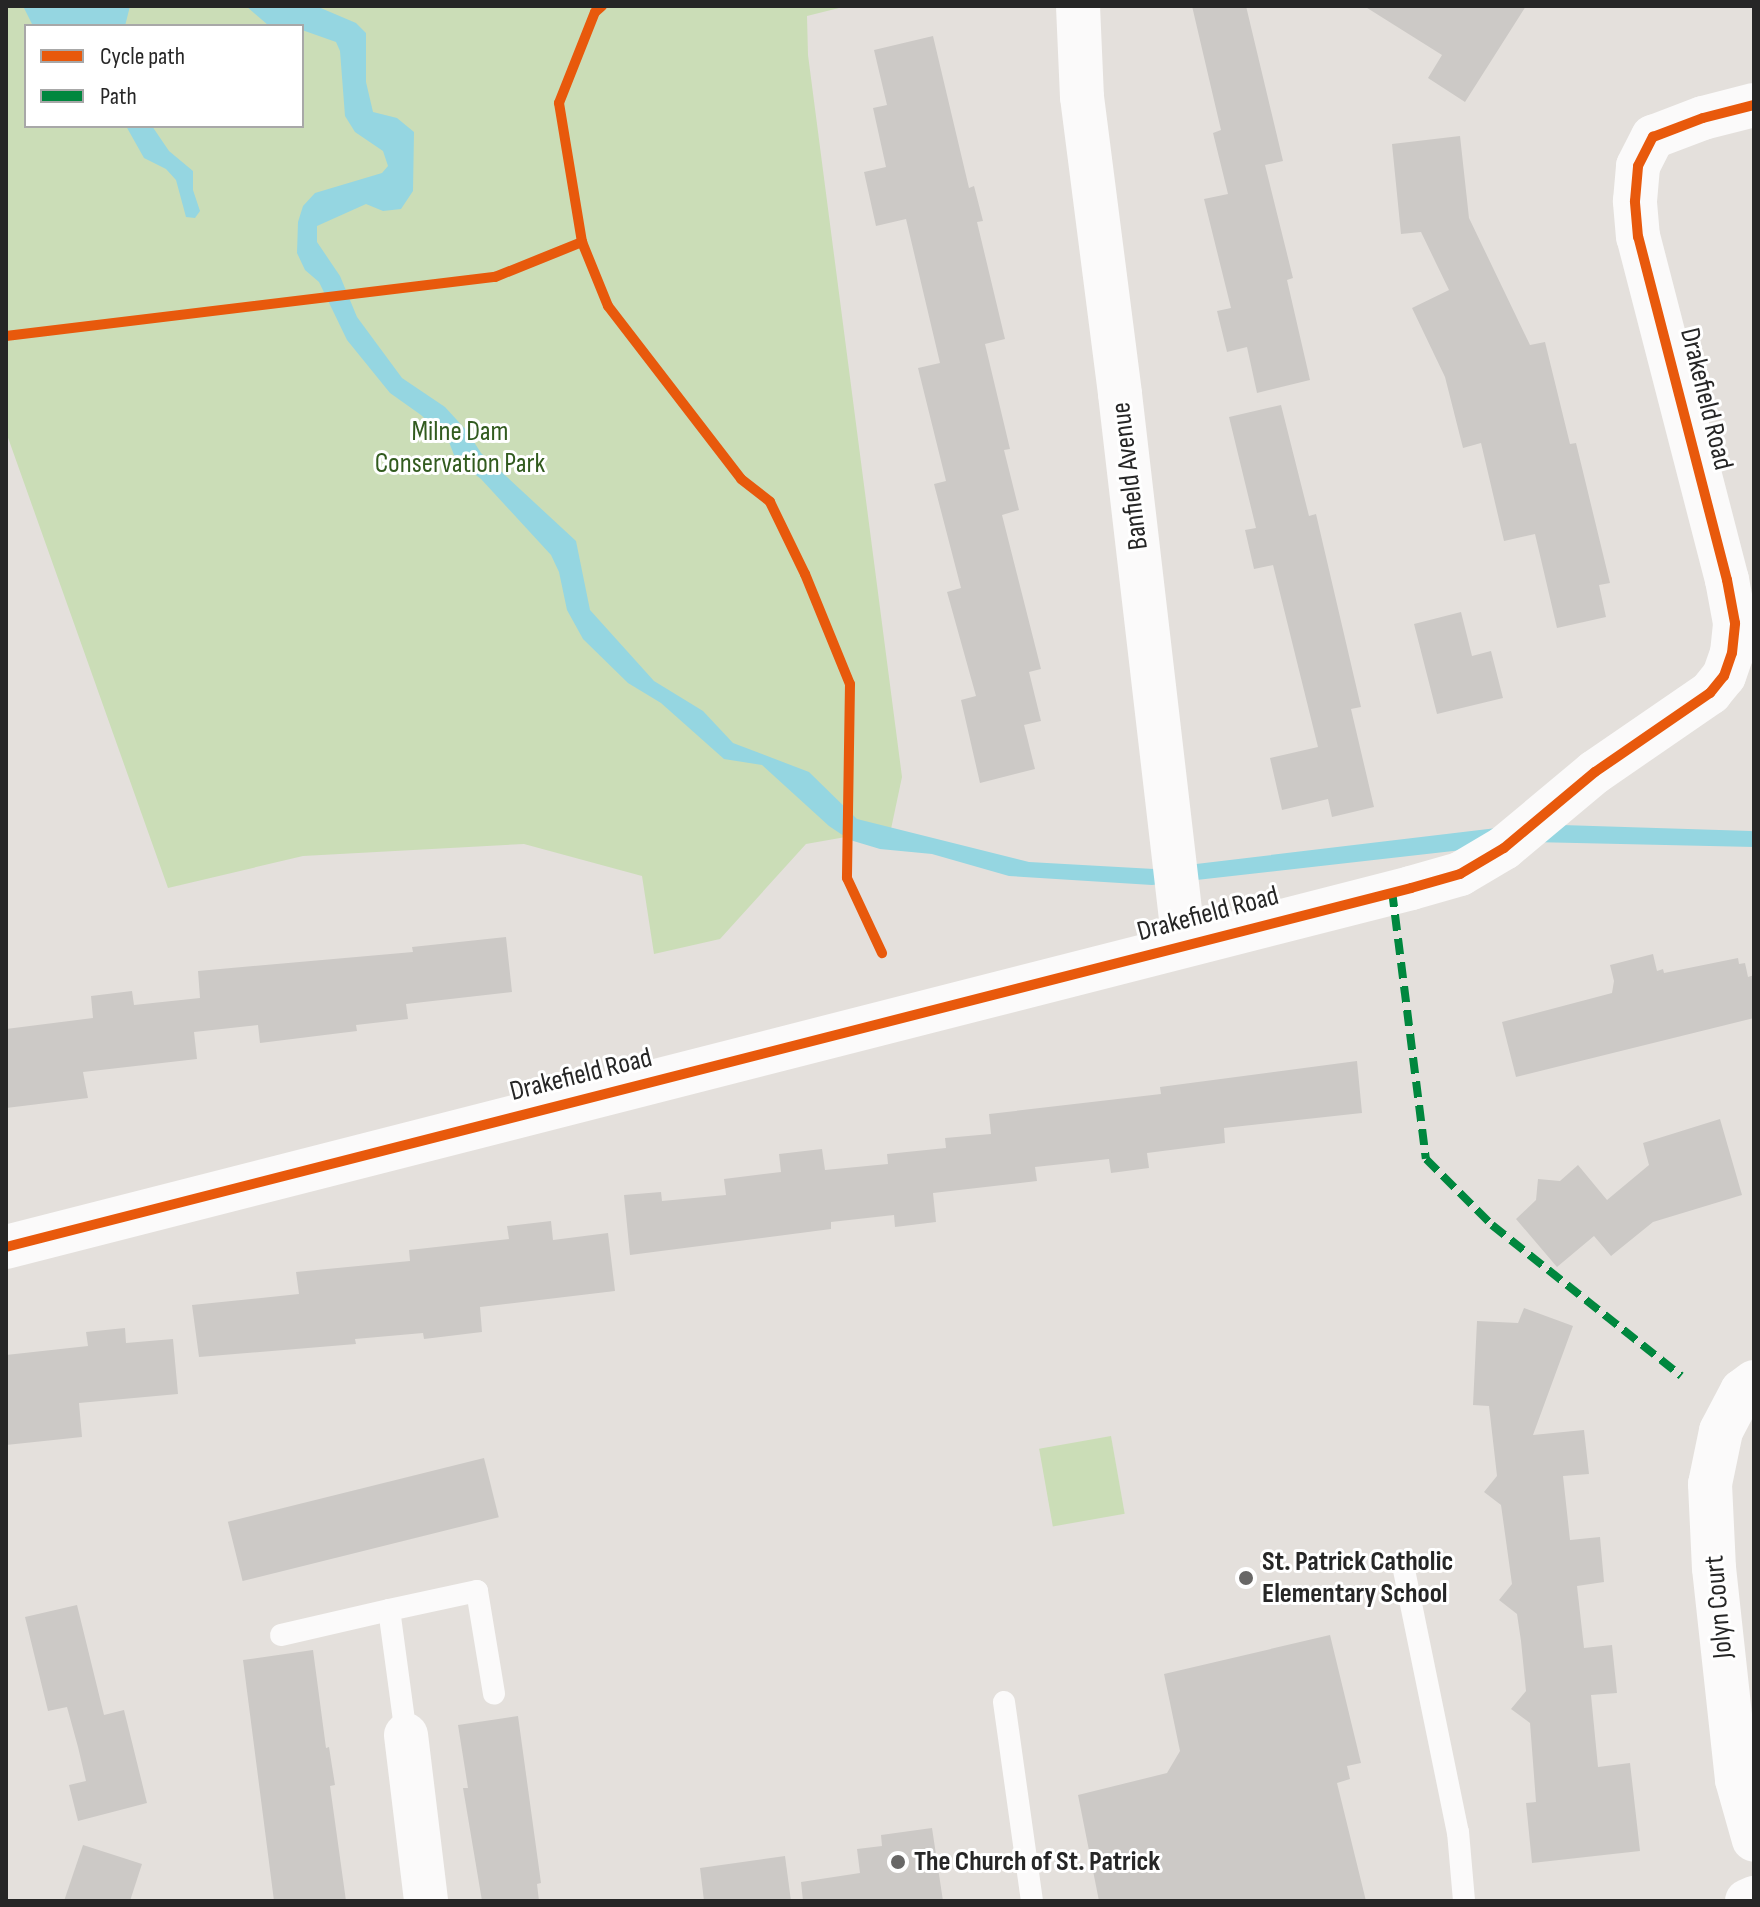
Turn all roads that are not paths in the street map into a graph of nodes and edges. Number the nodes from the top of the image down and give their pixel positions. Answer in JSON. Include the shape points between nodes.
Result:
{"nodes":[{"id":1,"x":1078,"y":6,"type":"edge"},
{"id":2,"x":1754,"y":105,"type":"edge"},
{"id":3,"x":1184,"y":945,"type":"junction"},
{"id":4,"x":6,"y":1247,"type":"edge"},
{"id":5,"x":1754,"y":1382,"type":"edge"},
{"id":6,"x":1404,"y":1570,"type":"dead end"},
{"id":7,"x":389,"y":1610,"type":"junction"},
{"id":8,"x":281,"y":1635,"type":"dead end"},
{"id":9,"x":494,"y":1694,"type":"dead end"},
{"id":10,"x":1004,"y":1702,"type":"dead end"},
{"id":11,"x":406,"y":1735,"type":"joint"},
{"id":12,"x":1754,"y":1840,"type":"edge"},
{"id":13,"x":1754,"y":1898,"type":"edge"},
{"id":14,"x":426,"y":1901,"type":"edge"},
{"id":15,"x":1032,"y":1901,"type":"edge"},
{"id":16,"x":1464,"y":1901,"type":"edge"},
{"id":17,"x":1747,"y":1901,"type":"edge"}],
"edges":[{"from":1,"to":3,"type":"street","name":"Banfield Avenue","via":[[1082,97]]},
{"from":2,"to":3,"type":"street","name":"Drakefield Road","via":[[1653,137],[1638,166],[1635,201],[1638,237],[1735,623],[1724,676],[1710,693],[1595,772],[1504,848],[1460,874]]},
{"from":3,"to":4,"type":"street","name":"Drakefield Road"},
{"from":5,"to":12,"type":"street","name":"Jolyn Court","via":[[1742,1391],[1721,1431],[1710,1484],[1737,1780]]},
{"from":6,"to":16,"type":"lane","via":[[1458,1832]]},
{"from":7,"to":8,"type":"lane"},
{"from":7,"to":9,"type":"lane","via":[[477,1591]]},
{"from":7,"to":11,"type":"lane"},
{"from":10,"to":15,"type":"lane"},
{"from":11,"to":14,"type":"street"},
{"from":13,"to":17,"type":"street"}]}
